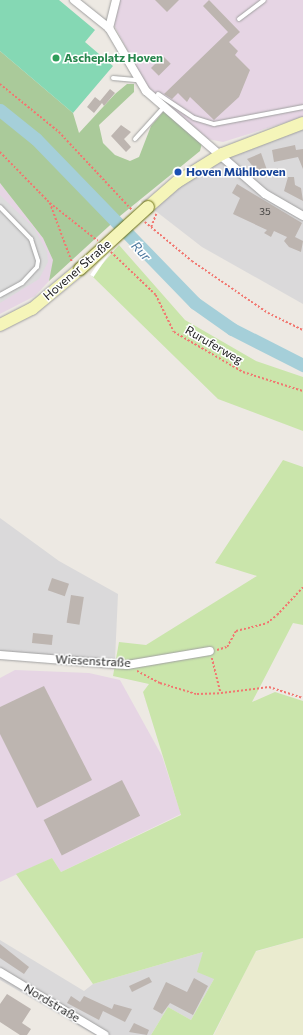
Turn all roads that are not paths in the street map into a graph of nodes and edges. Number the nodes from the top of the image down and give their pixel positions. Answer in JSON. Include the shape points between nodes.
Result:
{"nodes":[{"id":1,"x":74,"y":0,"type":"edge"},
{"id":2,"x":116,"y":0,"type":"edge"},
{"id":3,"x":264,"y":0,"type":"edge"},
{"id":4,"x":239,"y":19,"type":"dead end"},
{"id":5,"x":109,"y":28,"type":"junction"},
{"id":6,"x":113,"y":78,"type":"dead end"},
{"id":7,"x":138,"y":80,"type":"junction"},
{"id":8,"x":158,"y":94,"type":"dead end"},
{"id":9,"x":166,"y":105,"type":"junction"},
{"id":10,"x":303,"y":107,"type":"edge"},
{"id":11,"x":303,"y":123,"type":"edge"},
{"id":12,"x":135,"y":139,"type":"dead end"},
{"id":13,"x":222,"y":154,"type":"junction"},
{"id":14,"x":0,"y":207,"type":"edge"},
{"id":15,"x":303,"y":216,"type":"edge"},
{"id":16,"x":0,"y":295,"type":"edge"},
{"id":17,"x":0,"y":325,"type":"edge"},
{"id":18,"x":210,"y":651,"type":"road end"},
{"id":19,"x":0,"y":656,"type":"edge"},
{"id":20,"x":0,"y":972,"type":"edge"},
{"id":21,"x":105,"y":1035,"type":"edge"}],
"edges":[{"from":1,"to":5,"type":"street"},
{"from":2,"to":5,"type":"street"},
{"from":3,"to":4,"type":"lane"},
{"from":5,"to":7,"type":"street"},
{"from":6,"to":7,"type":"lane"},
{"from":7,"to":9,"type":"street"},
{"from":8,"to":9,"type":"lane"},
{"from":9,"to":10,"type":"lane","via":[[214,124]]},
{"from":9,"to":12,"type":"lane"},
{"from":9,"to":13,"type":"street"},
{"from":11,"to":13,"type":"main road","name":"Hovener Straße"},
{"from":13,"to":15,"type":"street","via":[[266,194]]},
{"from":13,"to":17,"type":"main road","name":"Hovener Straße","bridge":true,"via":[[177,182],[32,309]]},
{"from":14,"to":16,"type":"lane","via":[[31,239],[38,261],[37,267],[22,282]]},
{"from":18,"to":19,"type":"street","name":"Wiesenstraße","via":[[127,665]]},
{"from":20,"to":21,"type":"street","name":"Nordstraße"}]}
